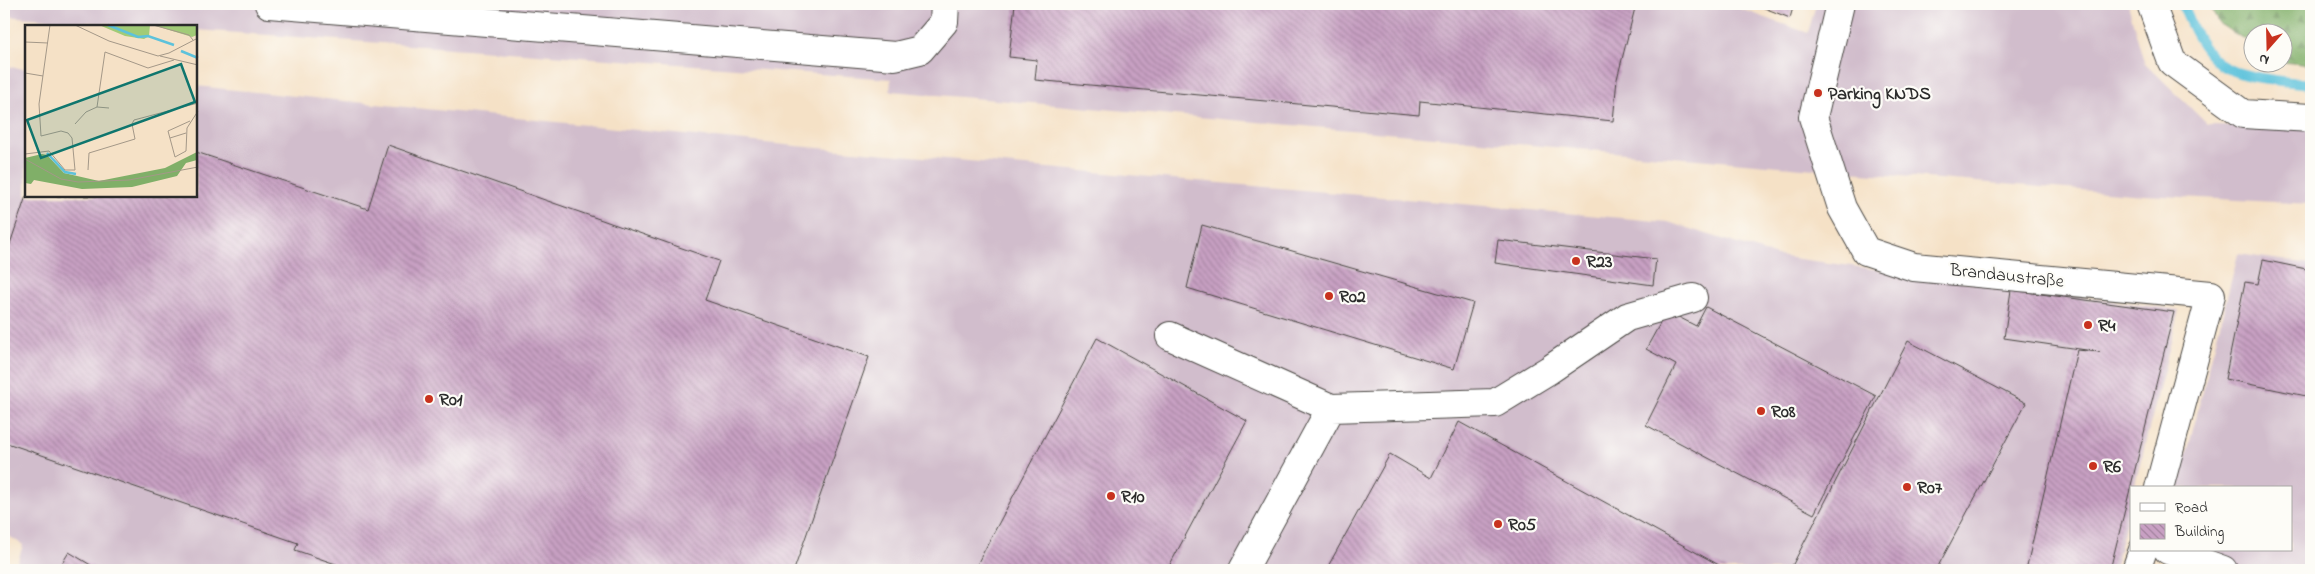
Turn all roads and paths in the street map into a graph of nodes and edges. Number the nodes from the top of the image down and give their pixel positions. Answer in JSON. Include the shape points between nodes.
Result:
{"nodes":[{"id":1,"x":269,"y":4,"type":"edge"},
{"id":2,"x":945,"y":4,"type":"edge"},
{"id":3,"x":1840,"y":4,"type":"edge"},
{"id":4,"x":2151,"y":4,"type":"edge"},
{"id":5,"x":2311,"y":118,"type":"edge"},
{"id":6,"x":1693,"y":298,"type":"dead end"},
{"id":7,"x":1170,"y":336,"type":"dead end"},
{"id":8,"x":1331,"y":408,"type":"junction"},
{"id":9,"x":2160,"y":486,"type":"edge"},
{"id":10,"x":2142,"y":552,"type":"edge"},
{"id":11,"x":2174,"y":552,"type":"edge"},
{"id":12,"x":1243,"y":570,"type":"edge"},
{"id":13,"x":2136,"y":570,"type":"edge"},
{"id":14,"x":2223,"y":570,"type":"edge"}],
"edges":[{"from":1,"to":2,"type":"street","via":[[895,56],[920,50],[944,22]]},
{"from":3,"to":9,"type":"street","name":"Brandaustraße","via":[[1813,118],[1842,208],[1866,251],[1914,266],[2211,295]]},
{"from":4,"to":5,"type":"street","via":[[2172,62],[2243,114]]},
{"from":6,"to":8,"type":"street","via":[[1627,316],[1495,403]]},
{"from":7,"to":8,"type":"street"},
{"from":8,"to":12,"type":"street"},
{"from":10,"to":13,"type":"street"},
{"from":11,"to":14,"type":"street"}]}
